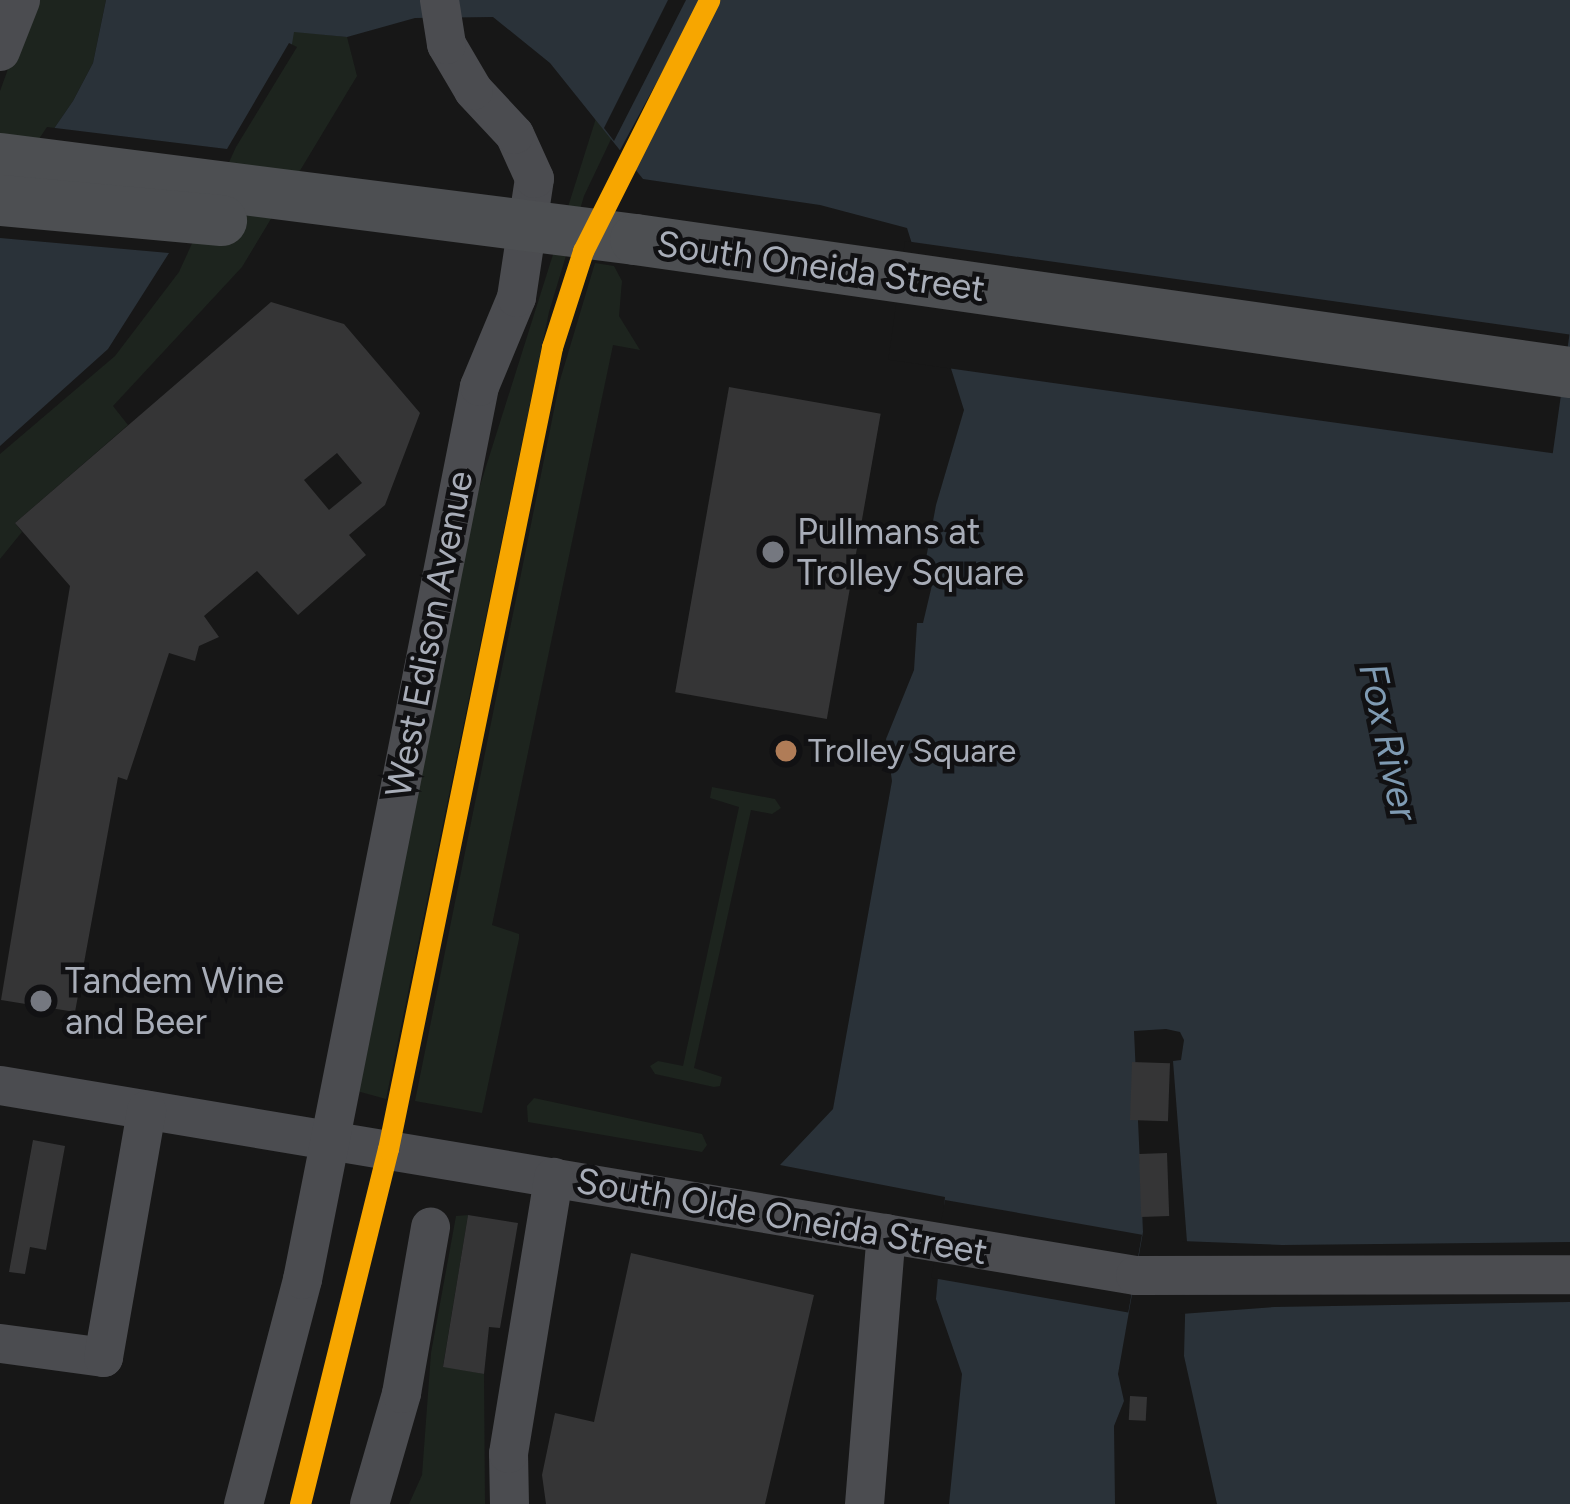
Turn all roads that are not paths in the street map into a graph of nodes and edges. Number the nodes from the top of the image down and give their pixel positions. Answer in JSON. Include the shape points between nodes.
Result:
{"nodes":[{"id":1,"x":20,"y":0,"type":"edge"},
{"id":2,"x":440,"y":10,"type":"edge"},
{"id":3,"x":0,"y":51,"type":"edge"},
{"id":4,"x":0,"y":158,"type":"edge"},
{"id":5,"x":0,"y":200,"type":"edge"},
{"id":6,"x":1570,"y":373,"type":"edge"},
{"id":7,"x":1570,"y":407,"type":"edge"},
{"id":8,"x":1,"y":1090,"type":"edge"},
{"id":9,"x":146,"y":1110,"type":"junction"},
{"id":10,"x":326,"y":1142,"type":"junction"},
{"id":11,"x":554,"y":1177,"type":"junction"},
{"id":12,"x":430,"y":1226,"type":"dead end"},
{"id":13,"x":886,"y":1233,"type":"junction"},
{"id":14,"x":1570,"y":1274,"type":"edge"},
{"id":15,"x":0,"y":1343,"type":"edge"},
{"id":16,"x":242,"y":1504,"type":"edge"},
{"id":17,"x":369,"y":1504,"type":"edge"},
{"id":18,"x":509,"y":1504,"type":"edge"},
{"id":19,"x":864,"y":1504,"type":"edge"}],
"edges":[{"from":1,"to":3,"type":"street"},
{"from":2,"to":10,"type":"street","name":"West Edison Avenue","via":[[446,44],[473,90],[514,134],[534,178],[515,297],[478,386]]},
{"from":4,"to":6,"type":"main road","name":"South Oneida Street","bridge":true},
{"from":5,"to":7,"type":"main road","name":"South Oneida Street","bridge":true,"via":[[363,236]]},
{"from":8,"to":9,"type":"street","name":"South Olde Oneida Street"},
{"from":9,"to":10,"type":"street","name":"South Olde Oneida Street"},
{"from":9,"to":15,"type":"street","via":[[104,1357]]},
{"from":10,"to":11,"type":"street","name":"South Olde Oneida Street"},
{"from":10,"to":16,"type":"street","name":"West Edison Avenue","via":[[302,1279]]},
{"from":11,"to":13,"type":"street","name":"South Olde Oneida Street"},
{"from":11,"to":18,"type":"street","via":[[508,1453]]},
{"from":12,"to":17,"type":"street","via":[[400,1393]]},
{"from":13,"to":14,"type":"street","name":"South Olde Oneida Street","via":[[1181,1279]]},
{"from":13,"to":19,"type":"street"}]}
